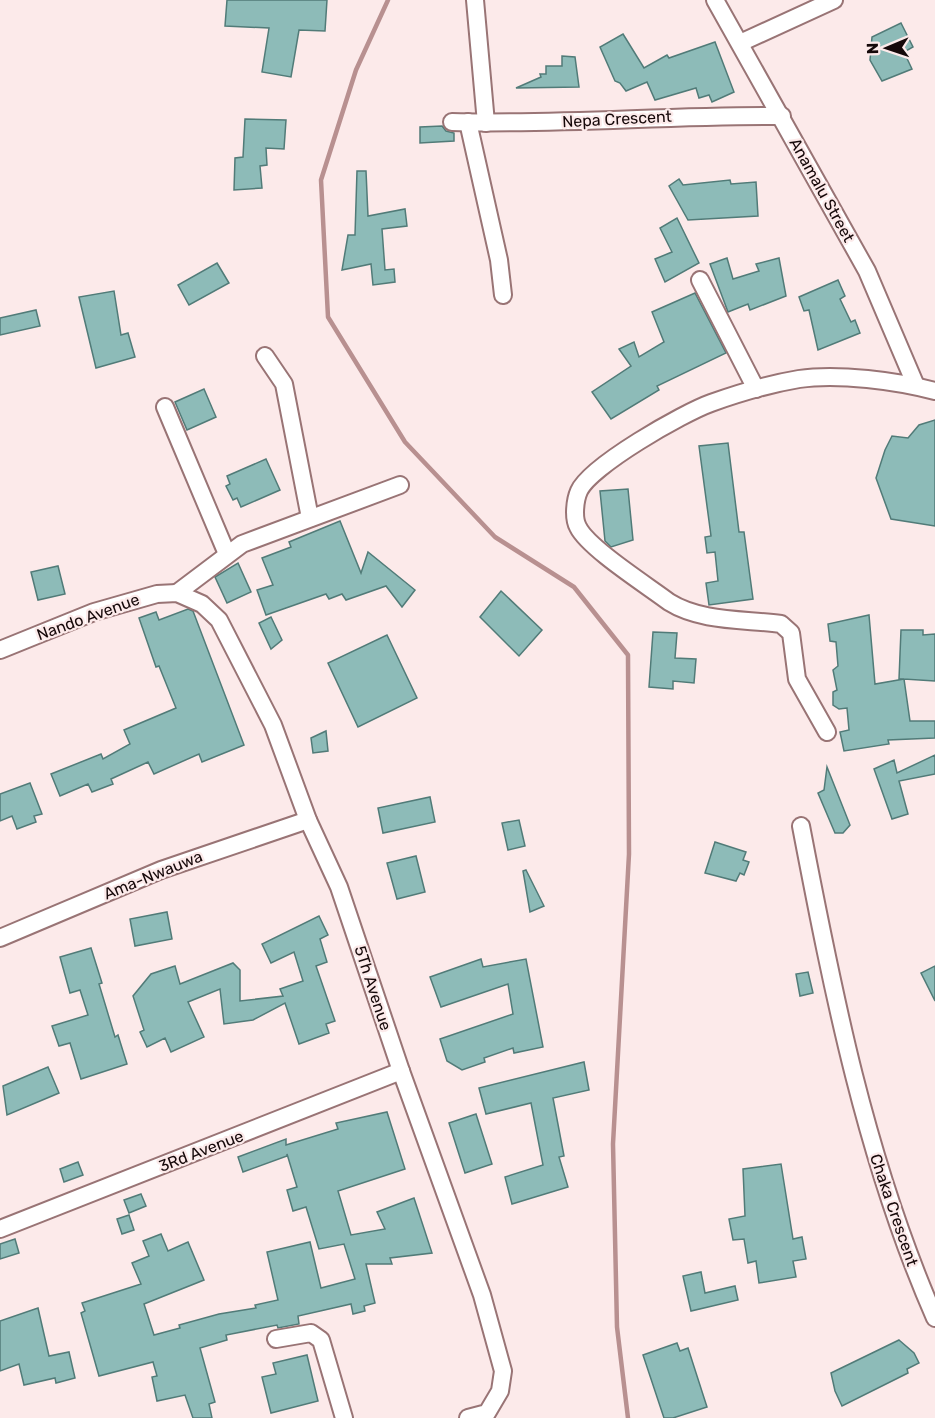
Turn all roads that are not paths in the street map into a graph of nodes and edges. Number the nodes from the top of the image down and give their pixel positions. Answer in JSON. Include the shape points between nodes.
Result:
{"nodes":[{"id":1,"x":475,"y":0,"type":"edge"},
{"id":2,"x":715,"y":0,"type":"edge"},
{"id":3,"x":834,"y":0,"type":"edge"},
{"id":4,"x":740,"y":43,"type":"junction"},
{"id":5,"x":782,"y":116,"type":"junction"},
{"id":6,"x":486,"y":123,"type":"junction"},
{"id":7,"x":700,"y":280,"type":"dead end"},
{"id":8,"x":503,"y":295,"type":"dead end"},
{"id":9,"x":265,"y":356,"type":"dead end"},
{"id":10,"x":916,"y":386,"type":"junction"},
{"id":11,"x":756,"y":389,"type":"junction"},
{"id":12,"x":935,"y":391,"type":"edge"},
{"id":13,"x":165,"y":407,"type":"dead end"},
{"id":14,"x":400,"y":485,"type":"dead end"},
{"id":15,"x":310,"y":518,"type":"junction"},
{"id":16,"x":227,"y":554,"type":"junction"},
{"id":17,"x":177,"y":593,"type":"junction"},
{"id":18,"x":0,"y":650,"type":"edge"},
{"id":19,"x":827,"y":732,"type":"dead end"},
{"id":20,"x":308,"y":820,"type":"junction"},
{"id":21,"x":801,"y":826,"type":"dead end"},
{"id":22,"x":0,"y":938,"type":"edge"},
{"id":23,"x":400,"y":1071,"type":"junction"},
{"id":24,"x":0,"y":1229,"type":"edge"},
{"id":25,"x":935,"y":1318,"type":"edge"},
{"id":26,"x":276,"y":1339,"type":"dead end"},
{"id":27,"x":344,"y":1418,"type":"edge"},
{"id":28,"x":468,"y":1418,"type":"edge"}],
"edges":[{"from":1,"to":6,"type":"street"},
{"from":2,"to":4,"type":"street","name":"Anamalu Street"},
{"from":3,"to":4,"type":"street"},
{"from":4,"to":5,"type":"street","name":"Anamalu Street"},
{"from":5,"to":6,"type":"street","name":"Nepa Crescent","via":[[651,116],[581,122]]},
{"from":5,"to":10,"type":"street","name":"Anamalu Street","via":[[867,272]]},
{"from":6,"to":8,"type":"street","name":"Nepa Crescent","via":[[460,122],[499,260]]},
{"from":7,"to":11,"type":"street"},
{"from":9,"to":15,"type":"street","via":[[284,384]]},
{"from":10,"to":11,"type":"street","via":[[834,377],[801,379]]},
{"from":10,"to":12,"type":"street"},
{"from":11,"to":19,"type":"street","via":[[709,404],[669,424],[592,474],[579,491],[577,525],[588,540],[682,610],[781,624],[791,633],[800,687]]},
{"from":13,"to":16,"type":"street"},
{"from":14,"to":15,"type":"street"},
{"from":15,"to":16,"type":"street","via":[[242,544]]},
{"from":16,"to":17,"type":"street"},
{"from":17,"to":18,"type":"street","name":"Nando Avenue","via":[[117,604]]},
{"from":17,"to":20,"type":"street","name":"5Th Avenue","via":[[202,604],[225,630],[273,725]]},
{"from":20,"to":22,"type":"street","name":"Ama-Nwauwa","via":[[161,870]]},
{"from":20,"to":23,"type":"street","name":"5Th Avenue","via":[[339,887]]},
{"from":21,"to":25,"type":"street","name":"Chaka Crescent","via":[[868,1134],[912,1266]]},
{"from":23,"to":24,"type":"street","name":"3Rd Avenue"},
{"from":23,"to":28,"type":"street","name":"5Th Avenue","via":[[482,1295],[503,1371],[500,1391],[487,1413]]},
{"from":26,"to":27,"type":"street","via":[[310,1333],[321,1340]]}]}
